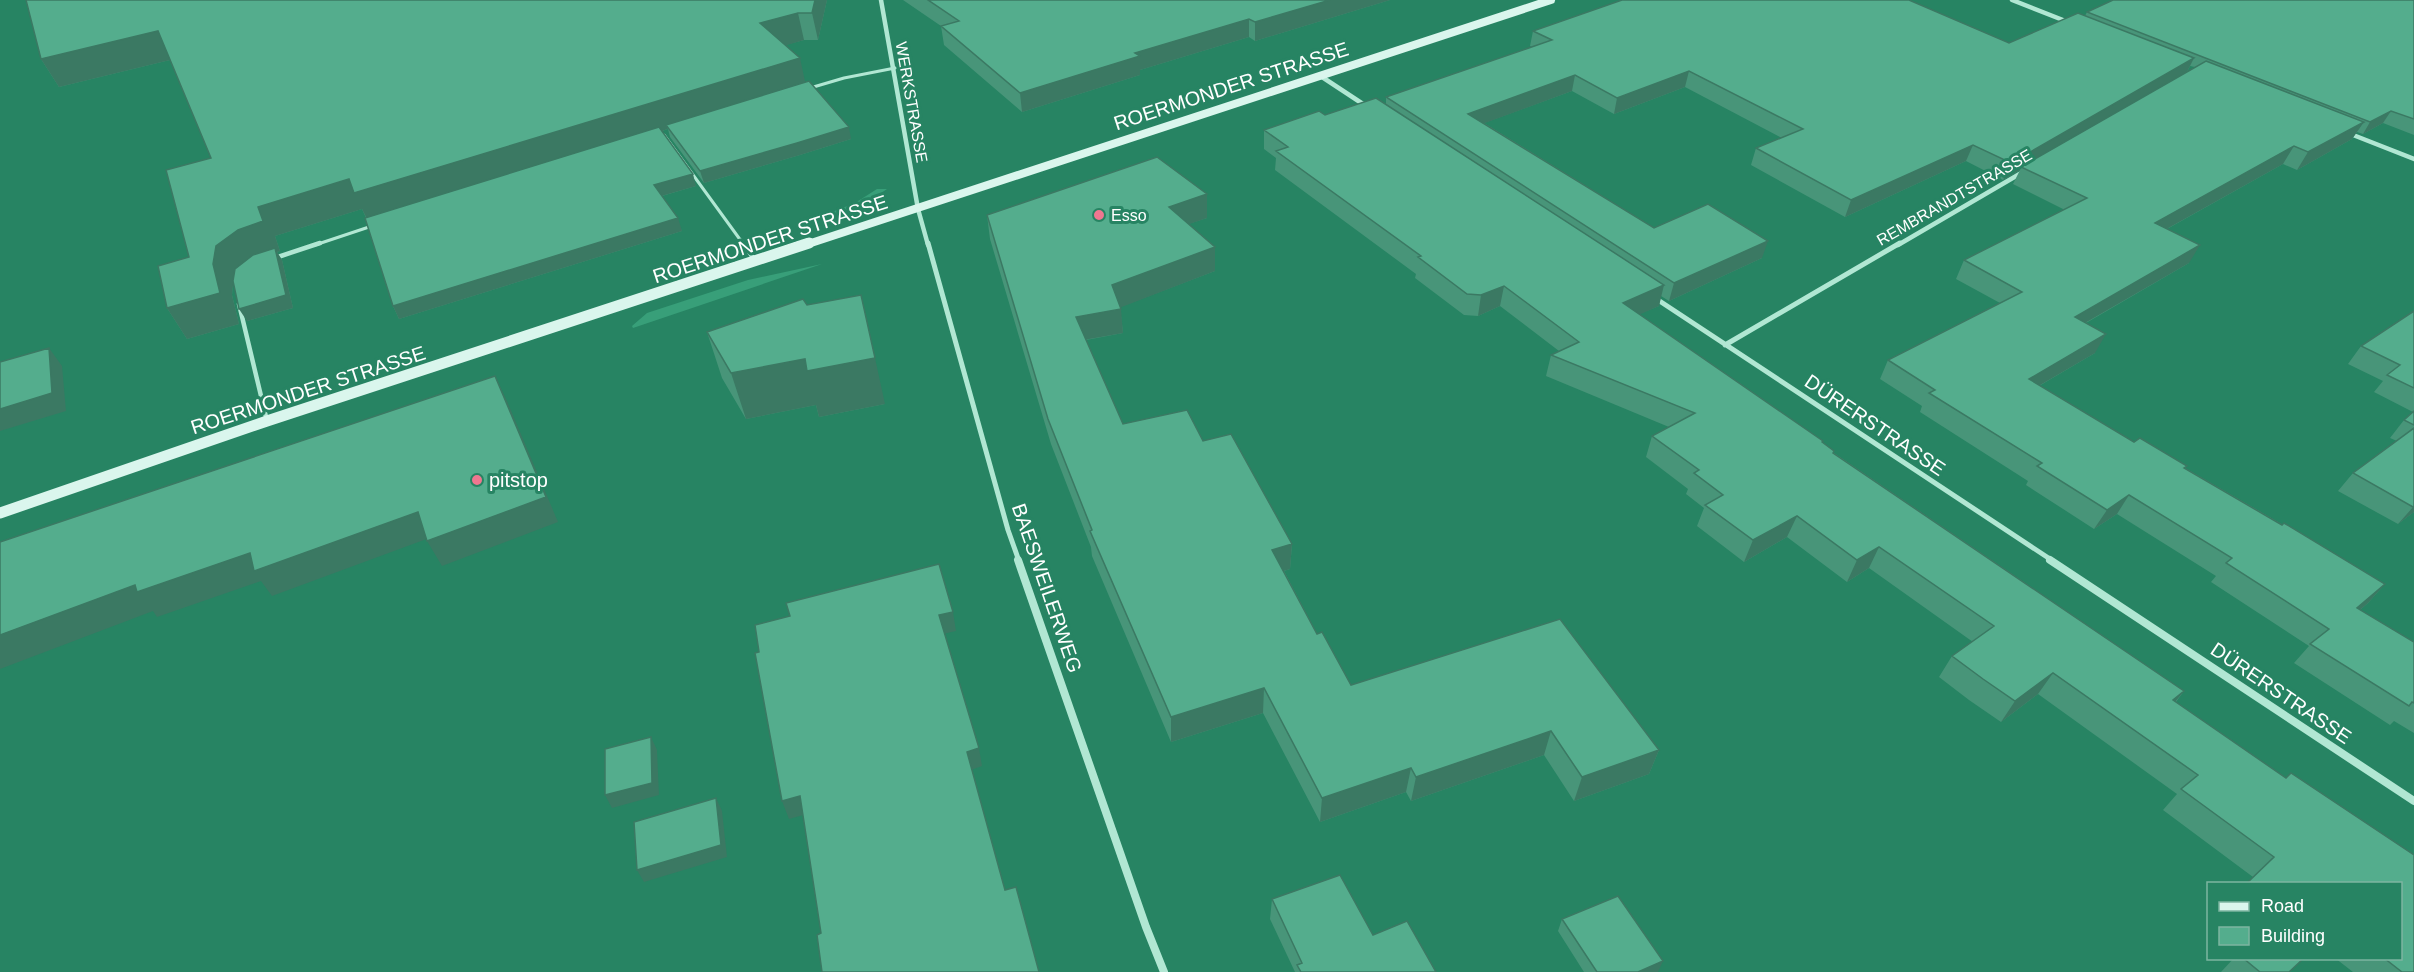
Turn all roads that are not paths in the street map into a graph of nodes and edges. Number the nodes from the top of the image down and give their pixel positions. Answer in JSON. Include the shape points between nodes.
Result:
{"nodes":[{"id":1,"x":881,"y":0,"type":"edge"},
{"id":2,"x":1551,"y":0,"type":"edge"},
{"id":3,"x":2012,"y":0,"type":"edge"},
{"id":4,"x":2070,"y":23,"type":"edge"},
{"id":5,"x":895,"y":68,"type":"junction"},
{"id":6,"x":1319,"y":75,"type":"junction"},
{"id":7,"x":802,"y":91,"type":"edge"},
{"id":8,"x":1372,"y":110,"type":"edge"},
{"id":9,"x":2340,"y":130,"type":"edge"},
{"id":10,"x":675,"y":131,"type":"edge"},
{"id":11,"x":664,"y":135,"type":"junction"},
{"id":12,"x":654,"y":138,"type":"edge"},
{"id":13,"x":2414,"y":159,"type":"edge"},
{"id":14,"x":2032,"y":168,"type":"edge"},
{"id":15,"x":918,"y":209,"type":"junction"},
{"id":16,"x":377,"y":225,"type":"edge"},
{"id":17,"x":267,"y":261,"type":"edge"},
{"id":18,"x":757,"y":262,"type":"junction"},
{"id":19,"x":236,"y":294,"type":"edge"},
{"id":20,"x":1649,"y":294,"type":"edge"},
{"id":21,"x":1725,"y":345,"type":"junction"},
{"id":22,"x":267,"y":421,"type":"junction"},
{"id":23,"x":0,"y":513,"type":"edge"},
{"id":24,"x":2414,"y":801,"type":"edge"},
{"id":25,"x":1164,"y":972,"type":"edge"}],
"edges":[{"from":1,"to":5,"type":"street","name":"WERKSTRASSE"},
{"from":2,"to":6,"type":"main road","name":"ROERMONDER STRASSE"},
{"from":3,"to":4,"type":"street"},
{"from":5,"to":7,"type":"lane"},
{"from":5,"to":15,"type":"street","name":"WERKSTRASSE"},
{"from":6,"to":8,"type":"street"},
{"from":6,"to":15,"type":"main road","name":"ROERMONDER STRASSE"},
{"from":9,"to":13,"type":"street"},
{"from":10,"to":11,"type":"lane"},
{"from":11,"to":12,"type":"lane"},
{"from":11,"to":18,"type":"lane"},
{"from":14,"to":21,"type":"street","name":"REMBRANDTSTRASSE"},
{"from":15,"to":18,"type":"main road","name":"ROERMONDER STRASSE"},
{"from":15,"to":25,"type":"street","name":"BAESWEILERWEG","via":[[1008,530]]},
{"from":16,"to":17,"type":"lane"},
{"from":18,"to":22,"type":"main road","name":"ROERMONDER STRASSE"},
{"from":19,"to":22,"type":"lane"},
{"from":20,"to":21,"type":"street","name":"DÜRERSTRASSE"},
{"from":21,"to":24,"type":"street","name":"DÜRERSTRASSE"},
{"from":22,"to":23,"type":"main road","name":"ROERMONDER STRASSE"}]}
